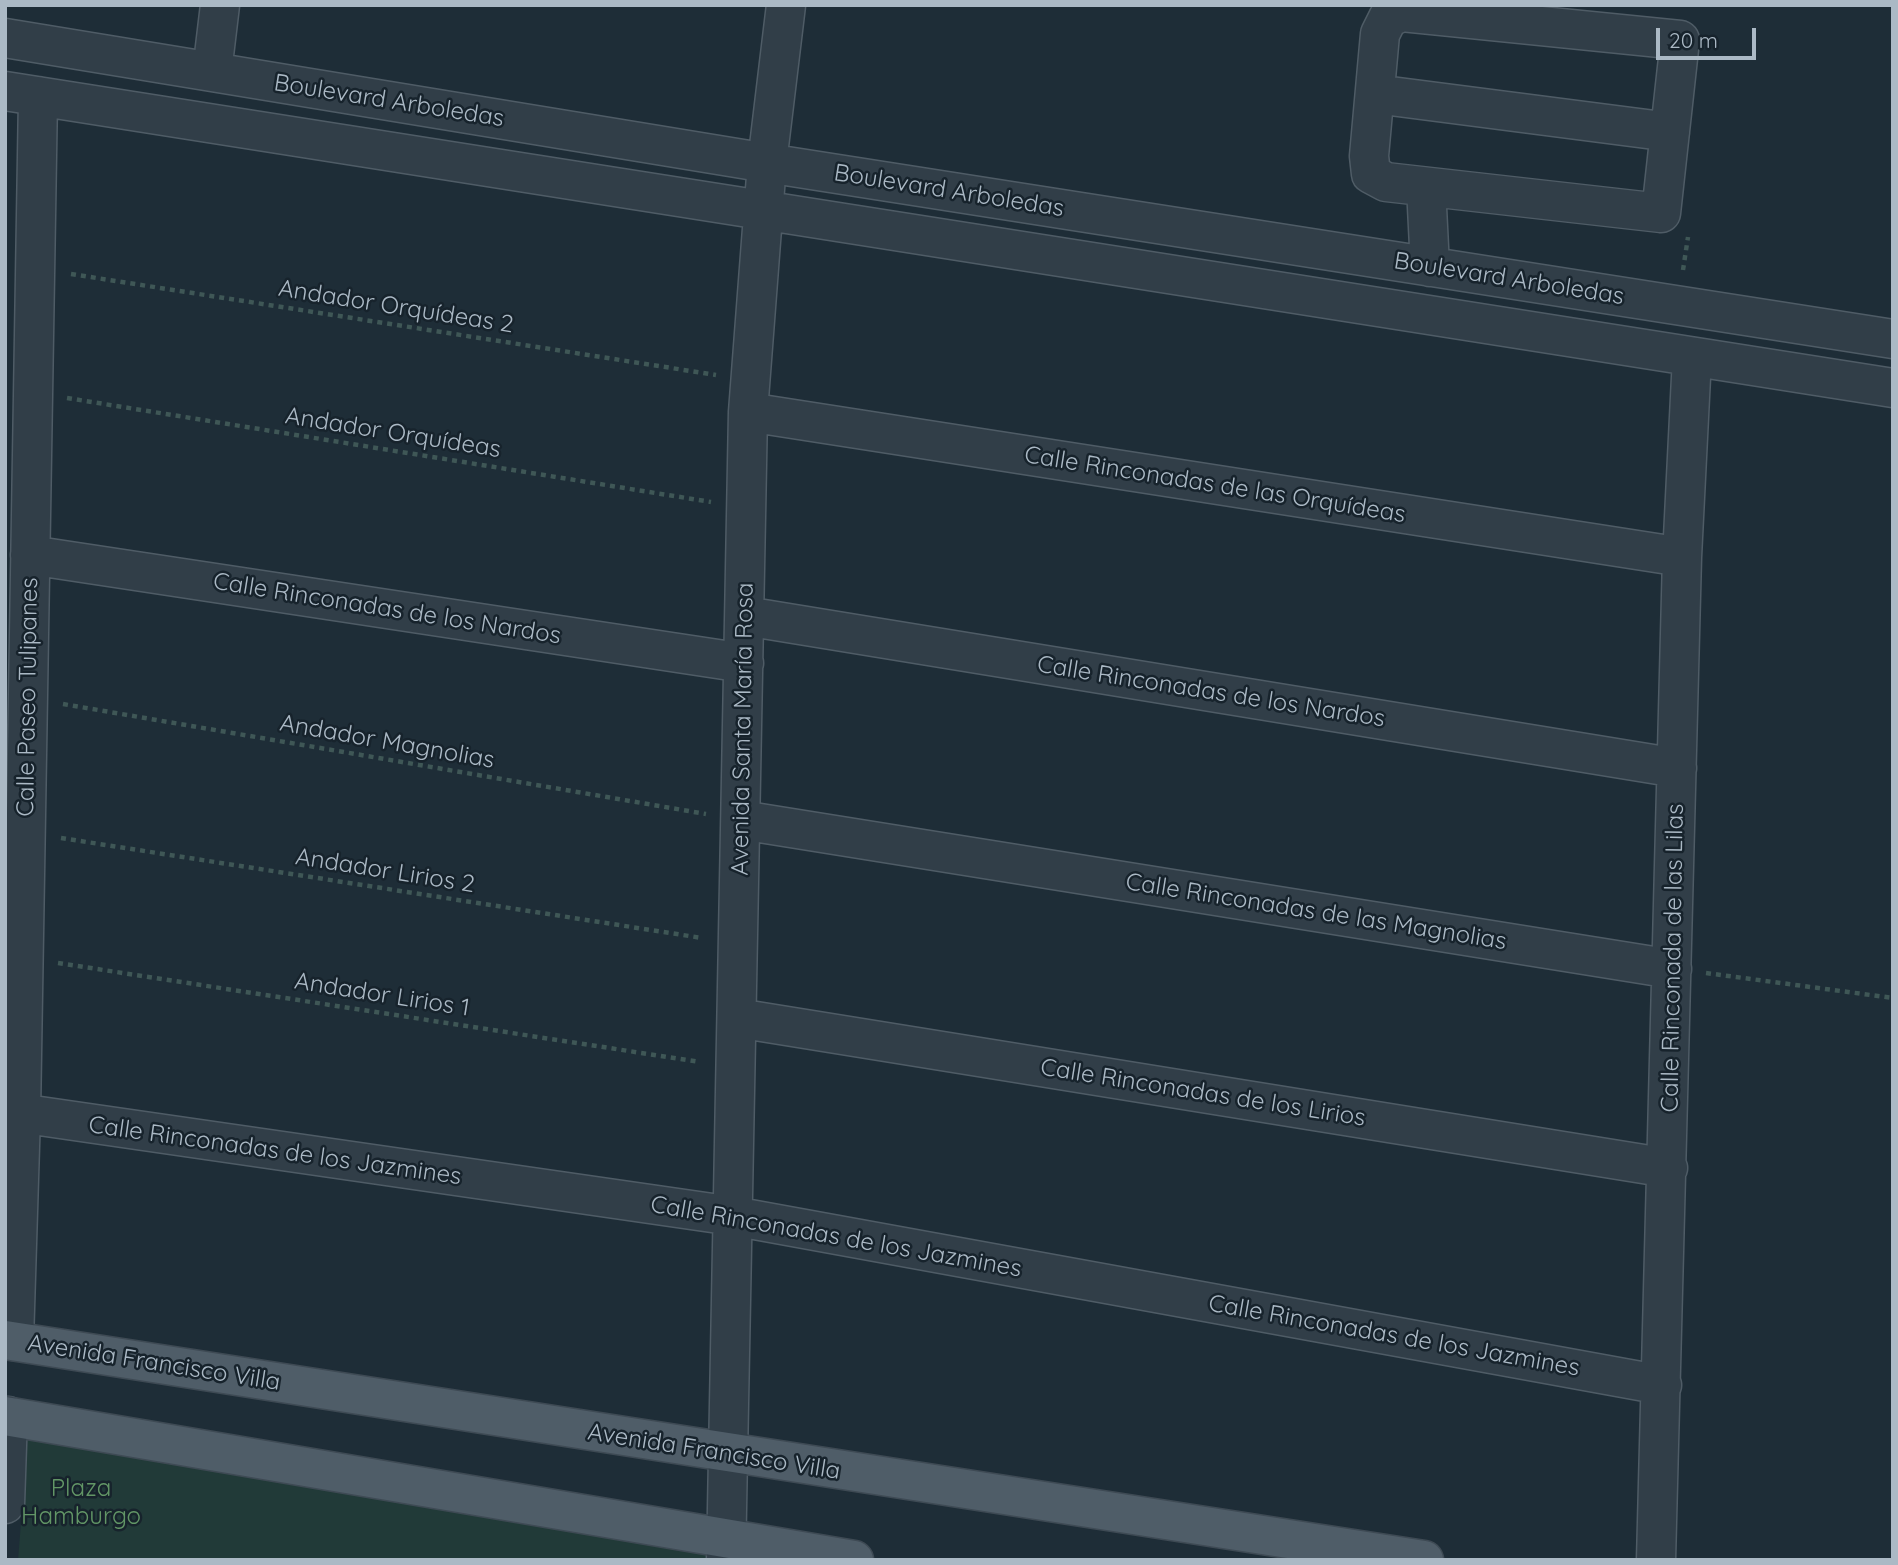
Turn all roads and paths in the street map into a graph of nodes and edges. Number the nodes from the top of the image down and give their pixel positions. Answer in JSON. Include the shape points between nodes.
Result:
{"nodes":[{"id":1,"x":220,"y":5,"type":"edge"},
{"id":2,"x":786,"y":5,"type":"edge"},
{"id":3,"x":5,"y":38,"type":"edge"},
{"id":4,"x":212,"y":72,"type":"junction"},
{"id":5,"x":22,"y":93,"type":"edge"},
{"id":6,"x":1375,"y":94,"type":"junction"},
{"id":7,"x":1670,"y":132,"type":"junction"},
{"id":8,"x":767,"y":163,"type":"junction"},
{"id":9,"x":1415,"y":186,"type":"junction"},
{"id":10,"x":765,"y":212,"type":"junction"},
{"id":11,"x":1689,"y":228,"type":"dead end"},
{"id":12,"x":1416,"y":265,"type":"junction"},
{"id":13,"x":25,"y":286,"type":"edge"},
{"id":14,"x":1679,"y":306,"type":"junction"},
{"id":15,"x":1893,"y":339,"type":"edge"},
{"id":16,"x":1692,"y":357,"type":"junction"},
{"id":17,"x":1893,"y":388,"type":"edge"},
{"id":18,"x":33,"y":392,"type":"junction"},
{"id":19,"x":750,"y":397,"type":"junction"},
{"id":20,"x":18,"y":496,"type":"edge"},
{"id":21,"x":747,"y":508,"type":"junction"},
{"id":22,"x":30,"y":555,"type":"junction"},
{"id":23,"x":1682,"y":556,"type":"junction"},
{"id":24,"x":745,"y":616,"type":"junction"},
{"id":25,"x":744,"y":663,"type":"junction"},
{"id":26,"x":16,"y":696,"type":"edge"},
{"id":27,"x":1677,"y":768,"type":"junction"},
{"id":28,"x":741,"y":820,"type":"junction"},
{"id":29,"x":25,"y":832,"type":"junction"},
{"id":30,"x":15,"y":903,"type":"edge"},
{"id":31,"x":738,"y":944,"type":"junction"},
{"id":32,"x":22,"y":958,"type":"junction"},
{"id":33,"x":1672,"y":969,"type":"junction"},
{"id":34,"x":1893,"y":998,"type":"edge"},
{"id":35,"x":737,"y":1018,"type":"junction"},
{"id":36,"x":736,"y":1068,"type":"junction"},
{"id":37,"x":13,"y":1113,"type":"edge"},
{"id":38,"x":1668,"y":1168,"type":"junction"},
{"id":39,"x":733,"y":1216,"type":"junction"},
{"id":40,"x":10,"y":1340,"type":"edge"},
{"id":41,"x":1662,"y":1385,"type":"junction"},
{"id":42,"x":7,"y":1416,"type":"edge"},
{"id":43,"x":729,"y":1454,"type":"junction"},
{"id":44,"x":5,"y":1504,"type":"edge"},
{"id":45,"x":727,"y":1550,"type":"edge"},
{"id":46,"x":854,"y":1560,"type":"edge"},
{"id":47,"x":1424,"y":1560,"type":"edge"},
{"id":48,"x":1656,"y":1560,"type":"edge"}],
"edges":[{"from":1,"to":4,"type":"street"},
{"from":2,"to":8,"type":"street","name":"Avenida Santa María Rosa"},
{"from":3,"to":4,"type":"street","name":"Boulevard Arboledas"},
{"from":4,"to":8,"type":"street","name":"Boulevard Arboledas"},
{"from":5,"to":10,"type":"street","name":"Boulevard Arboledas"},
{"from":5,"to":13,"type":"street","name":"Calle Paseo Tulipanes"},
{"from":6,"to":7,"type":"street"},
{"from":6,"to":7,"type":"street","via":[[1380,34],[1388,18],[1402,12],[1680,40]]},
{"from":6,"to":9,"type":"street","via":[[1371,174],[1386,182]]},
{"from":7,"to":9,"type":"street","via":[[1661,213]]},
{"from":8,"to":10,"type":"street","name":"Avenida Santa María Rosa"},
{"from":8,"to":12,"type":"street","name":"Boulevard Arboledas"},
{"from":9,"to":12,"type":"street"},
{"from":10,"to":16,"type":"street","name":"Boulevard Arboledas"},
{"from":10,"to":19,"type":"street","name":"Avenida Santa María Rosa"},
{"from":11,"to":14,"type":"path"},
{"from":12,"to":14,"type":"street","name":"Boulevard Arboledas"},
{"from":13,"to":18,"type":"street","name":"Calle Paseo Tulipanes"},
{"from":13,"to":19,"type":"path","name":"Andador Orquídeas 2"},
{"from":14,"to":15,"type":"street","name":"Boulevard Arboledas"},
{"from":16,"to":17,"type":"street","name":"Boulevard Arboledas"},
{"from":16,"to":23,"type":"street","name":"Calle Rinconada de las Lilas"},
{"from":18,"to":20,"type":"street","name":"Calle Paseo Tulipanes"},
{"from":18,"to":21,"type":"path","name":"Andador Orquídeas"},
{"from":19,"to":21,"type":"street","name":"Avenida Santa María Rosa"},
{"from":19,"to":23,"type":"street","name":"Calle Rinconadas de las Orquídeas"},
{"from":20,"to":22,"type":"street","name":"Calle Paseo Tulipanes"},
{"from":21,"to":24,"type":"street","name":"Avenida Santa María Rosa"},
{"from":22,"to":25,"type":"street","name":"Calle Rinconadas de los Nardos"},
{"from":22,"to":26,"type":"street","name":"Calle Paseo Tulipanes"},
{"from":23,"to":27,"type":"street","name":"Calle Rinconada de las Lilas"},
{"from":24,"to":25,"type":"street","name":"Avenida Santa María Rosa"},
{"from":24,"to":27,"type":"street","name":"Calle Rinconadas de los Nardos"},
{"from":25,"to":28,"type":"street","name":"Avenida Santa María Rosa"},
{"from":26,"to":28,"type":"path","name":"Andador Magnolias"},
{"from":26,"to":29,"type":"street","name":"Calle Paseo Tulipanes"},
{"from":27,"to":33,"type":"street","name":"Calle Rinconada de las Lilas"},
{"from":28,"to":31,"type":"street","name":"Avenida Santa María Rosa"},
{"from":28,"to":33,"type":"street","name":"Calle Rinconadas de las Magnolias"},
{"from":29,"to":30,"type":"street","name":"Calle Paseo Tulipanes"},
{"from":29,"to":31,"type":"path","name":"Andador Lirios 2"},
{"from":30,"to":32,"type":"street","name":"Calle Paseo Tulipanes"},
{"from":31,"to":35,"type":"street","name":"Avenida Santa María Rosa"},
{"from":32,"to":36,"type":"path","name":"Andador Lirios 1"},
{"from":32,"to":37,"type":"street","name":"Calle Paseo Tulipanes"},
{"from":33,"to":34,"type":"path"},
{"from":33,"to":38,"type":"street","name":"Calle Rinconada de las Lilas"},
{"from":35,"to":36,"type":"street","name":"Avenida Santa María Rosa"},
{"from":35,"to":38,"type":"street","name":"Calle Rinconadas de los Lirios"},
{"from":36,"to":39,"type":"street","name":"Avenida Santa María Rosa"},
{"from":37,"to":39,"type":"street","name":"Calle Rinconadas de los Jazmines"},
{"from":37,"to":40,"type":"street","name":"Calle Paseo Tulipanes"},
{"from":38,"to":41,"type":"street","name":"Calle Rinconada de las Lilas"},
{"from":39,"to":41,"type":"street","name":"Calle Rinconadas de los Jazmines"},
{"from":39,"to":43,"type":"street","name":"Avenida Santa María Rosa"},
{"from":40,"to":43,"type":"main road","name":"Avenida Francisco Villa"},
{"from":41,"to":48,"type":"street","name":"Calle Rinconada de las Lilas"},
{"from":42,"to":44,"type":"street"},
{"from":42,"to":45,"type":"main road"},
{"from":43,"to":45,"type":"street","name":"Avenida Santa María Rosa"},
{"from":43,"to":47,"type":"main road","name":"Avenida Francisco Villa"},
{"from":45,"to":46,"type":"main road"}]}
